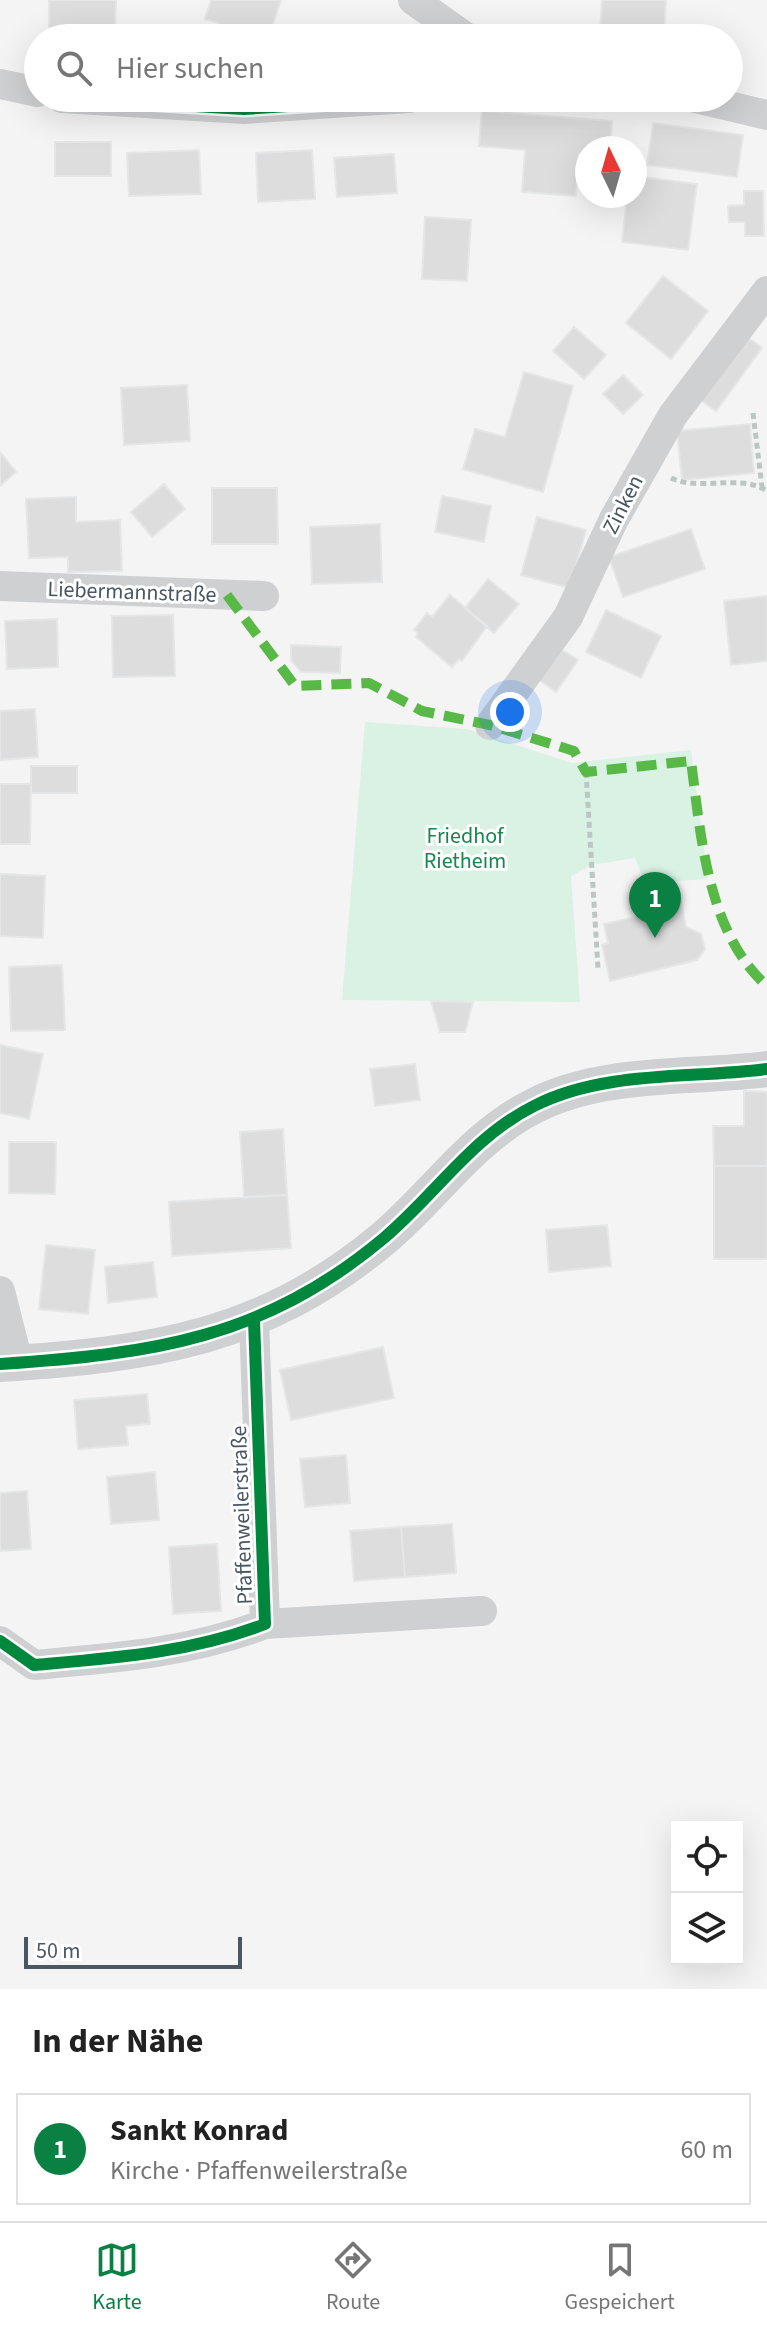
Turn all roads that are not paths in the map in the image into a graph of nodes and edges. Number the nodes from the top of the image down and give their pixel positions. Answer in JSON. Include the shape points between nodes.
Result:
{"nodes":[{"id":1,"x":413,"y":0,"type":"edge"},
{"id":2,"x":447,"y":24,"type":"edge"},
{"id":3,"x":0,"y":84,"type":"edge"},
{"id":4,"x":24,"y":89,"type":"edge"},
{"id":5,"x":743,"y":109,"type":"edge"},
{"id":6,"x":767,"y":115,"type":"edge"},
{"id":7,"x":767,"y":291,"type":"edge"},
{"id":8,"x":0,"y":586,"type":"edge"},
{"id":9,"x":264,"y":596,"type":"dead end"},
{"id":10,"x":490,"y":725,"type":"dead end"},
{"id":11,"x":767,"y":1069,"type":"edge"},
{"id":12,"x":0,"y":1291,"type":"edge"},
{"id":13,"x":254,"y":1320,"type":"junction"},
{"id":14,"x":9,"y":1363,"type":"edge"},
{"id":15,"x":482,"y":1611,"type":"dead end"},
{"id":16,"x":265,"y":1624,"type":"junction"},
{"id":17,"x":0,"y":1641,"type":"edge"}],
"edges":[{"from":1,"to":2,"type":"street"},
{"from":3,"to":4,"type":"street"},
{"from":5,"to":6,"type":"street"},
{"from":7,"to":10,"type":"street","name":"Zinken","via":[[673,415],[568,617]]},
{"from":8,"to":9,"type":"street","name":"Liebermannstraße"},
{"from":11,"to":13,"type":"street","via":[[623,1081],[535,1105],[481,1139],[386,1236],[327,1282]]},
{"from":12,"to":14,"type":"street"},
{"from":13,"to":14,"type":"street","via":[[134,1353]]},
{"from":13,"to":16,"type":"street","name":"Pfaffenweilerstraße"},
{"from":15,"to":16,"type":"street","name":"Pfaffenweilerstraße"},
{"from":16,"to":17,"type":"street","name":"Pfaffenweilerstraße","via":[[166,1653],[34,1665]]}]}
